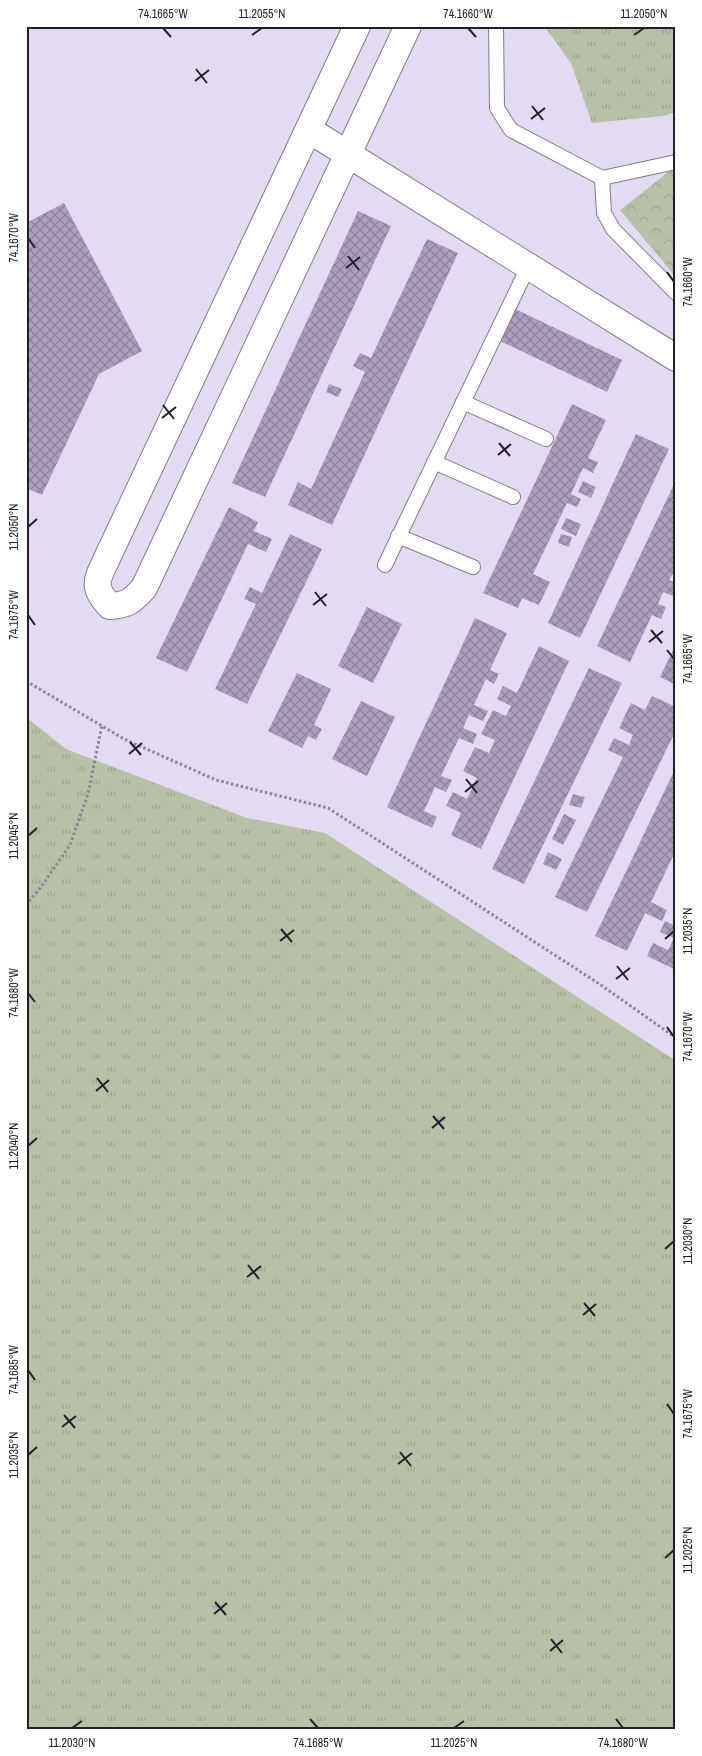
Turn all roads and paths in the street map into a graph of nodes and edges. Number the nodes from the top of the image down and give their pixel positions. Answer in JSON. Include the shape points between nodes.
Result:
{"nodes":[{"id":1,"x":357,"y":26,"type":"edge"},
{"id":2,"x":408,"y":26,"type":"edge"},
{"id":3,"x":496,"y":26,"type":"edge"},
{"id":4,"x":309,"y":130,"type":"junction"},
{"id":5,"x":347,"y":154,"type":"junction"},
{"id":6,"x":676,"y":162,"type":"edge"},
{"id":7,"x":602,"y":178,"type":"junction"},
{"id":8,"x":528,"y":267,"type":"junction"},
{"id":9,"x":676,"y":293,"type":"edge"},
{"id":10,"x":676,"y":358,"type":"edge"},
{"id":11,"x":463,"y":402,"type":"junction"},
{"id":12,"x":546,"y":439,"type":"dead end"},
{"id":13,"x":434,"y":462,"type":"junction"},
{"id":14,"x":513,"y":496,"type":"dead end"},
{"id":15,"x":398,"y":536,"type":"junction"},
{"id":16,"x":385,"y":565,"type":"dead end"},
{"id":17,"x":473,"y":567,"type":"dead end"},
{"id":18,"x":26,"y":681,"type":"edge"},
{"id":19,"x":102,"y":726,"type":"junction"},
{"id":20,"x":26,"y":905,"type":"edge"},
{"id":21,"x":676,"y":1038,"type":"edge"}],
"edges":[{"from":1,"to":4,"type":"street"},
{"from":2,"to":5,"type":"street"},
{"from":3,"to":7,"type":"lane","via":[[497,108],[511,130]]},
{"from":4,"to":5,"type":"street"},
{"from":4,"to":5,"type":"street","via":[[100,573],[97,582],[100,596],[110,606],[131,602],[144,588]]},
{"from":5,"to":8,"type":"street"},
{"from":6,"to":7,"type":"lane"},
{"from":7,"to":9,"type":"lane","via":[[604,213],[613,229]]},
{"from":8,"to":10,"type":"street"},
{"from":8,"to":11,"type":"lane"},
{"from":11,"to":12,"type":"lane"},
{"from":11,"to":13,"type":"lane"},
{"from":13,"to":14,"type":"lane"},
{"from":13,"to":15,"type":"lane"},
{"from":15,"to":16,"type":"lane"},
{"from":15,"to":17,"type":"lane"},
{"from":18,"to":19,"type":"path"},
{"from":19,"to":20,"type":"path","via":[[88,794],[70,845]]},
{"from":19,"to":21,"type":"path","via":[[216,780],[328,808],[601,985]]}]}
